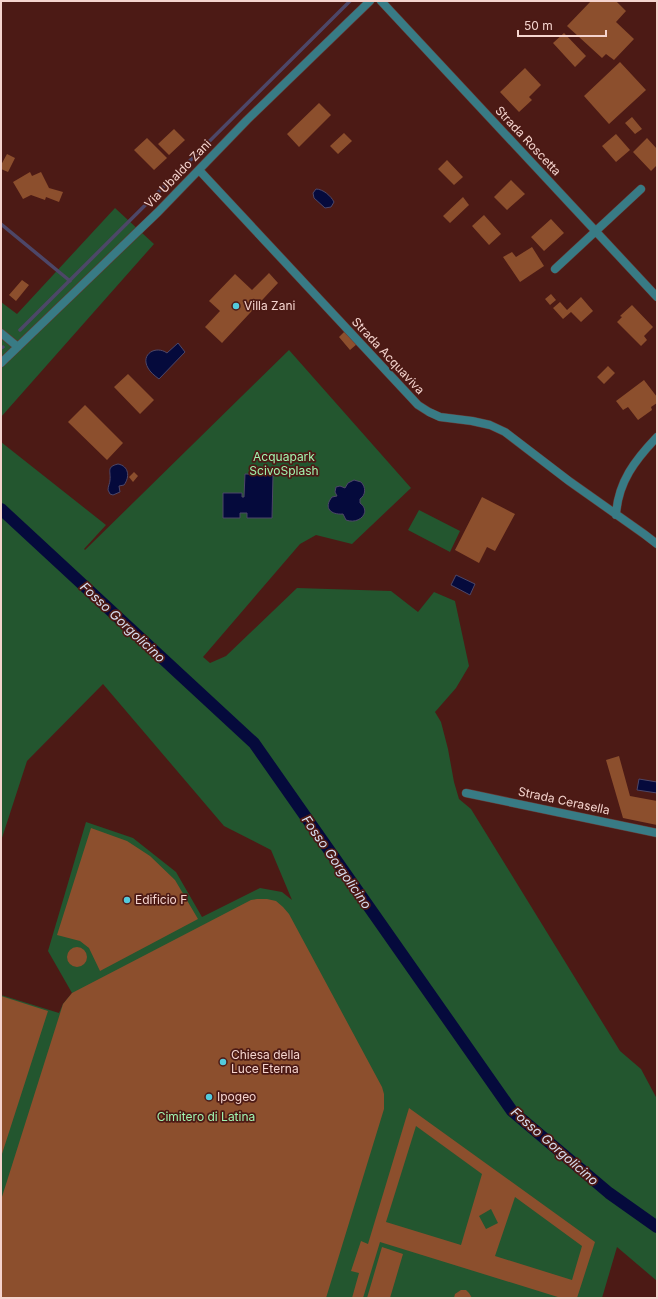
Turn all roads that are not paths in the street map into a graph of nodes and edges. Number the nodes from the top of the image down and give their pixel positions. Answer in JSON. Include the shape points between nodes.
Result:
{"nodes":[{"id":1,"x":370,"y":1,"type":"edge"},
{"id":2,"x":381,"y":1,"type":"edge"},
{"id":3,"x":199,"y":170,"type":"junction"},
{"id":4,"x":641,"y":189,"type":"dead end"},
{"id":5,"x":596,"y":232,"type":"junction"},
{"id":6,"x":555,"y":269,"type":"dead end"},
{"id":7,"x":657,"y":297,"type":"edge"},
{"id":8,"x":1,"y":333,"type":"edge"},
{"id":9,"x":18,"y":347,"type":"junction"},
{"id":10,"x":1,"y":363,"type":"edge"},
{"id":11,"x":657,"y":437,"type":"edge"},
{"id":12,"x":616,"y":515,"type":"junction"},
{"id":13,"x":657,"y":544,"type":"edge"},
{"id":14,"x":466,"y":793,"type":"dead end"},
{"id":15,"x":657,"y":833,"type":"edge"}],
"edges":[{"from":1,"to":3,"type":"street","name":"Via Ubaldo Zani"},
{"from":2,"to":5,"type":"street","name":"Strada Roscetta"},
{"from":3,"to":9,"type":"street","name":"Via Ubaldo Zani"},
{"from":3,"to":12,"type":"street","name":"Strada Acquaviva","via":[[418,405],[440,417],[490,425],[505,432]]},
{"from":4,"to":5,"type":"street"},
{"from":5,"to":6,"type":"street"},
{"from":5,"to":7,"type":"street","name":"Strada Roscetta"},
{"from":8,"to":9,"type":"street"},
{"from":9,"to":10,"type":"street","name":"Via Ubaldo Zani"},
{"from":11,"to":12,"type":"street","via":[[640,455],[626,477],[617,501]]},
{"from":12,"to":13,"type":"street","name":"Strada Acquaviva"},
{"from":14,"to":15,"type":"street","name":"Strada Cerasella"}]}
